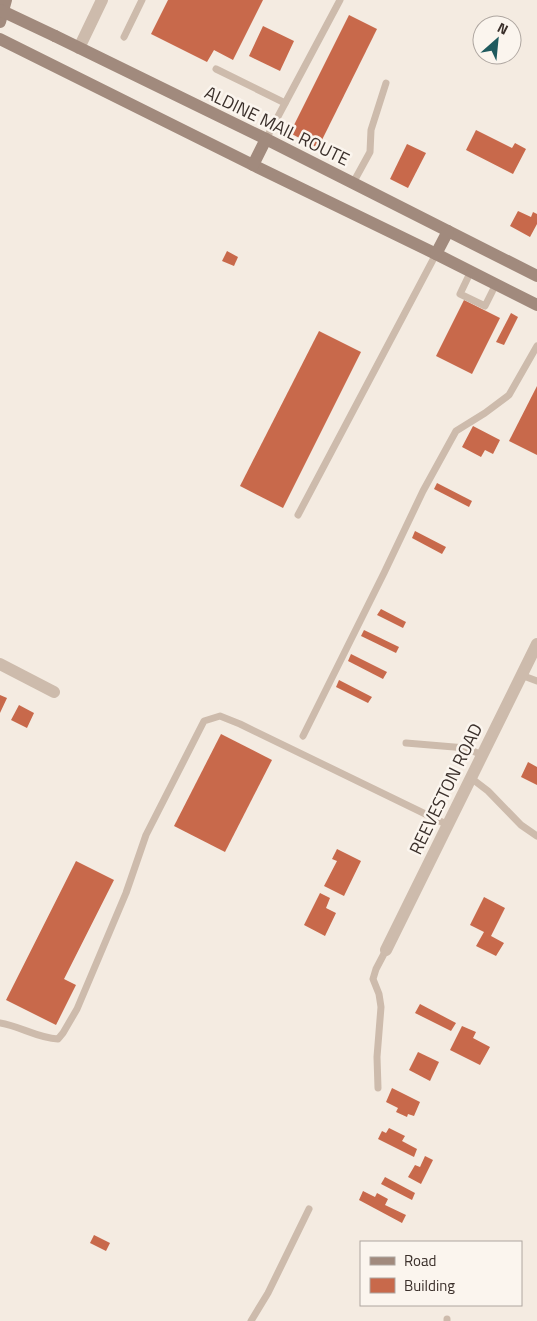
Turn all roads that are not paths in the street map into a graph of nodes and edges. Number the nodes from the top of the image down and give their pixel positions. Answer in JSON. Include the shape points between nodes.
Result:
{"nodes":[{"id":1,"x":6,"y":0,"type":"edge"},
{"id":2,"x":102,"y":0,"type":"edge"},
{"id":3,"x":142,"y":0,"type":"edge"},
{"id":4,"x":340,"y":0,"type":"edge"},
{"id":5,"x":0,"y":10,"type":"edge"},
{"id":6,"x":0,"y":22,"type":"edge"},
{"id":7,"x":124,"y":38,"type":"dead end"},
{"id":8,"x":0,"y":39,"type":"edge"},
{"id":9,"x":79,"y":48,"type":"junction"},
{"id":10,"x":216,"y":69,"type":"dead end"},
{"id":11,"x":386,"y":84,"type":"dead end"},
{"id":12,"x":285,"y":103,"type":"junction"},
{"id":13,"x":266,"y":139,"type":"junction"},
{"id":14,"x":253,"y":165,"type":"junction"},
{"id":15,"x":353,"y":183,"type":"junction"},
{"id":16,"x":448,"y":231,"type":"junction"},
{"id":17,"x":436,"y":254,"type":"junction"},
{"id":18,"x":471,"y":271,"type":"junction"},
{"id":19,"x":537,"y":276,"type":"edge"},
{"id":20,"x":496,"y":284,"type":"junction"},
{"id":21,"x":537,"y":305,"type":"edge"},
{"id":22,"x":537,"y":346,"type":"edge"},
{"id":23,"x":298,"y":515,"type":"dead end"},
{"id":24,"x":537,"y":644,"type":"edge"},
{"id":25,"x":0,"y":664,"type":"edge"},
{"id":26,"x":521,"y":675,"type":"junction"},
{"id":27,"x":537,"y":681,"type":"edge"},
{"id":28,"x":54,"y":692,"type":"dead end"},
{"id":29,"x":303,"y":736,"type":"dead end"},
{"id":30,"x":406,"y":743,"type":"dead end"},
{"id":31,"x":482,"y":755,"type":"junction"},
{"id":32,"x":471,"y":778,"type":"junction"},
{"id":33,"x":448,"y":825,"type":"junction"},
{"id":34,"x":537,"y":836,"type":"edge"},
{"id":35,"x":386,"y":950,"type":"joint"},
{"id":36,"x":0,"y":1023,"type":"edge"},
{"id":37,"x":378,"y":1088,"type":"dead end"},
{"id":38,"x":309,"y":1209,"type":"dead end"},
{"id":39,"x":251,"y":1321,"type":"edge"}],
"edges":[{"from":1,"to":6,"type":"main road"},
{"from":2,"to":9,"type":"street"},
{"from":3,"to":7,"type":"lane"},
{"from":4,"to":12,"type":"lane"},
{"from":5,"to":9,"type":"main road","name":"ALDINE MAIL ROUTE","bridge":true},
{"from":8,"to":14,"type":"main road"},
{"from":9,"to":13,"type":"main road","name":"ALDINE MAIL ROUTE"},
{"from":10,"to":12,"type":"lane"},
{"from":11,"to":15,"type":"lane","via":[[371,130],[370,152]]},
{"from":12,"to":13,"type":"lane"},
{"from":13,"to":14,"type":"main road"},
{"from":13,"to":15,"type":"main road","name":"ALDINE MAIL ROUTE"},
{"from":14,"to":17,"type":"main road"},
{"from":15,"to":16,"type":"main road","name":"ALDINE MAIL ROUTE"},
{"from":16,"to":17,"type":"main road"},
{"from":16,"to":19,"type":"main road","name":"ALDINE MAIL ROUTE"},
{"from":17,"to":18,"type":"main road"},
{"from":17,"to":23,"type":"lane"},
{"from":18,"to":20,"type":"main road"},
{"from":18,"to":20,"type":"lane","via":[[460,294],[485,306]]},
{"from":20,"to":21,"type":"main road"},
{"from":22,"to":29,"type":"lane","via":[[509,395],[456,431],[422,491]]},
{"from":24,"to":26,"type":"street","name":"REEVESTON ROAD"},
{"from":25,"to":28,"type":"street"},
{"from":26,"to":27,"type":"lane"},
{"from":26,"to":31,"type":"street","name":"REEVESTON ROAD"},
{"from":30,"to":31,"type":"lane","via":[[466,748]]},
{"from":31,"to":32,"type":"street","name":"REEVESTON ROAD"},
{"from":32,"to":33,"type":"street","name":"REEVESTON ROAD"},
{"from":32,"to":34,"type":"lane"},
{"from":33,"to":35,"type":"street","name":"REEVESTON ROAD"},
{"from":33,"to":36,"type":"lane","via":[[240,724],[220,716],[204,721],[146,835],[126,893],[77,1009],[63,1033],[58,1039],[47,1038]]},
{"from":35,"to":37,"type":"lane","via":[[373,979],[381,1007]]},
{"from":38,"to":39,"type":"lane"}]}
